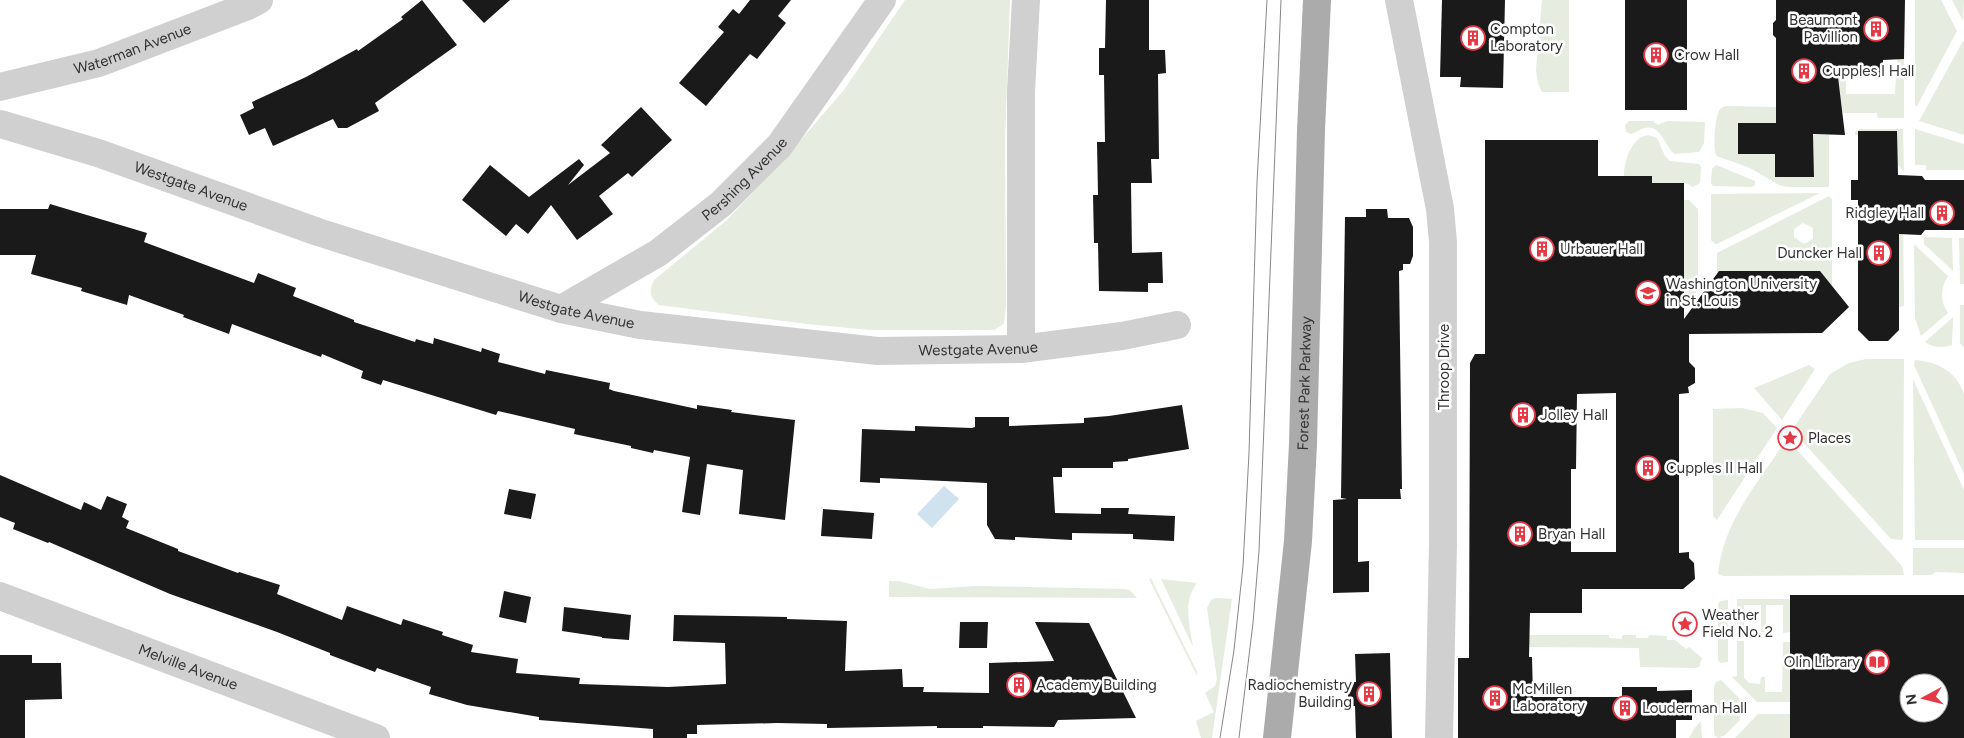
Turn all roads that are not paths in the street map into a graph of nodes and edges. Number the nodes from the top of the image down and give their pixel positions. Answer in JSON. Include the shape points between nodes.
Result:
{"nodes":[{"id":1,"x":259,"y":0,"type":"edge"},
{"id":2,"x":882,"y":0,"type":"edge"},
{"id":3,"x":1026,"y":0,"type":"edge"},
{"id":4,"x":1319,"y":0,"type":"edge"},
{"id":5,"x":1399,"y":0,"type":"edge"},
{"id":6,"x":0,"y":87,"type":"edge"},
{"id":7,"x":0,"y":124,"type":"edge"},
{"id":8,"x":561,"y":309,"type":"junction"},
{"id":9,"x":1177,"y":325,"type":"dead end"},
{"id":10,"x":1021,"y":349,"type":"junction"},
{"id":11,"x":0,"y":596,"type":"edge"},
{"id":12,"x":321,"y":728,"type":"edge"},
{"id":13,"x":376,"y":738,"type":"edge"},
{"id":14,"x":1277,"y":738,"type":"edge"},
{"id":15,"x":1439,"y":738,"type":"edge"}],
"edges":[{"from":1,"to":6,"type":"street","name":"Waterman Avenue","via":[[98,62]]},
{"from":2,"to":8,"type":"street","name":"Pershing Avenue","via":[[780,145],[721,204],[658,253]]},
{"from":3,"to":10,"type":"street","via":[[1021,91]]},
{"from":4,"to":14,"type":"main road","name":"Forest Park Parkway","via":[[1311,130],[1298,541]]},
{"from":5,"to":15,"type":"street","name":"Throop Drive","via":[[1440,210],[1443,242]]},
{"from":7,"to":8,"type":"street","name":"Westgate Avenue","via":[[98,153],[318,232]]},
{"from":8,"to":10,"type":"street","name":"Westgate Avenue","via":[[640,325],[878,351]]},
{"from":9,"to":10,"type":"street","name":"Westgate Avenue","via":[[1122,336]]},
{"from":11,"to":12,"type":"street","name":"Melville Avenue"},
{"from":12,"to":13,"type":"street","name":"Melville Avenue"}]}
